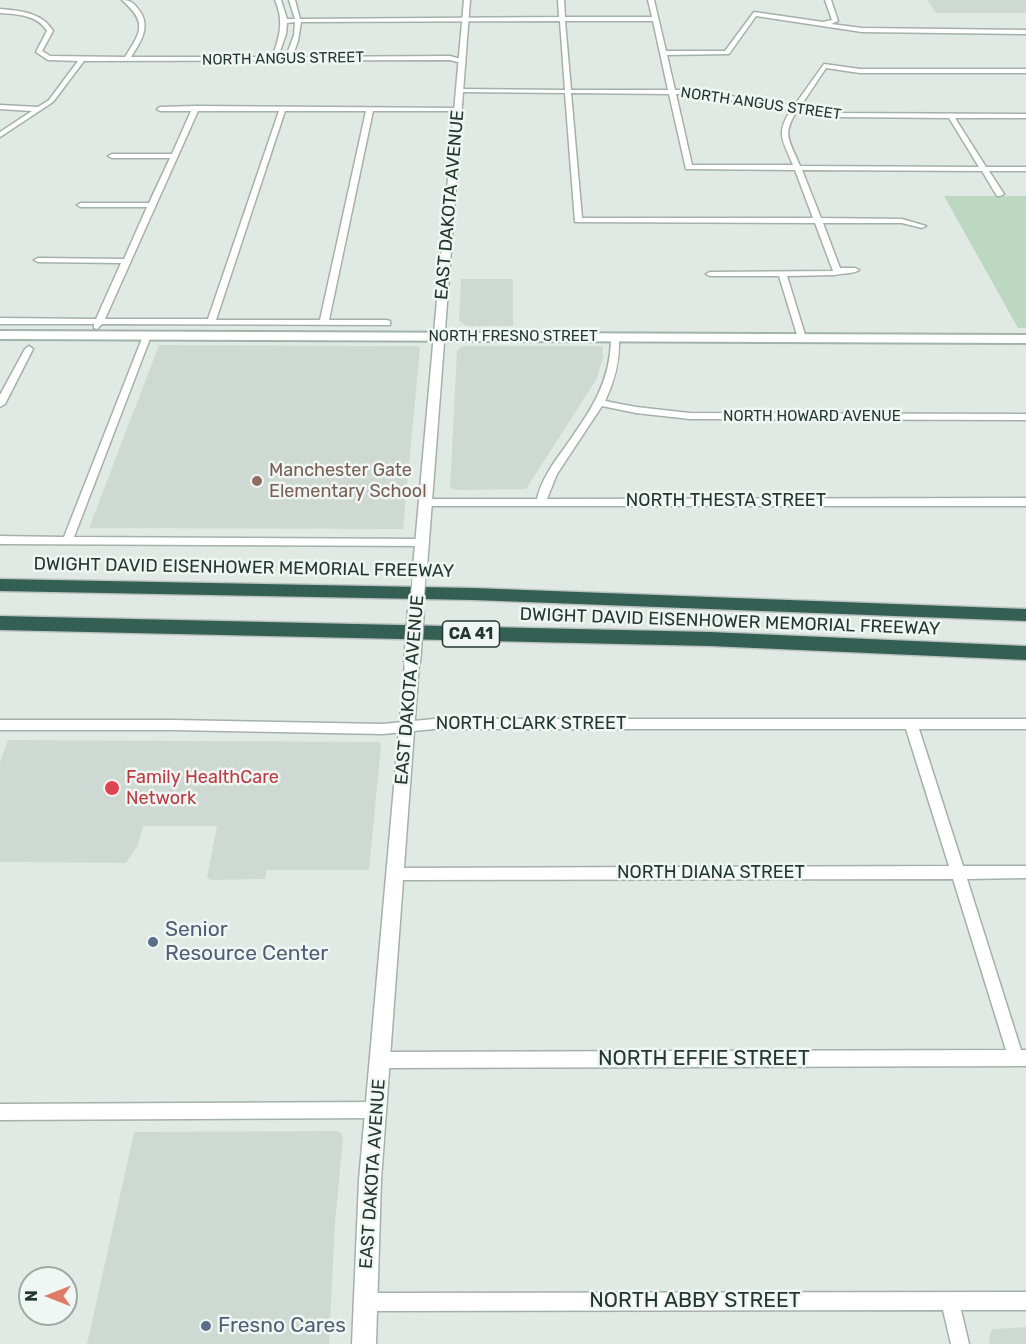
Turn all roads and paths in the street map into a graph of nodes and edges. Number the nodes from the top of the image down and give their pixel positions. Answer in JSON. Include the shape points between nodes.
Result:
{"nodes":[{"id":1,"x":125,"y":0,"type":"edge"},
{"id":2,"x":278,"y":0,"type":"edge"},
{"id":3,"x":292,"y":0,"type":"edge"},
{"id":4,"x":467,"y":0,"type":"edge"},
{"id":5,"x":561,"y":0,"type":"edge"},
{"id":6,"x":651,"y":0,"type":"edge"},
{"id":7,"x":828,"y":0,"type":"edge"},
{"id":8,"x":0,"y":11,"type":"edge"},
{"id":9,"x":299,"y":20,"type":"junction"},
{"id":10,"x":465,"y":20,"type":"junction"},
{"id":11,"x":563,"y":20,"type":"junction"},
{"id":12,"x":656,"y":20,"type":"junction"},
{"id":13,"x":285,"y":21,"type":"junction"},
{"id":14,"x":823,"y":24,"type":"junction"},
{"id":15,"x":1026,"y":32,"type":"edge"},
{"id":16,"x":664,"y":53,"type":"junction"},
{"id":17,"x":82,"y":59,"type":"junction"},
{"id":18,"x":127,"y":59,"type":"junction"},
{"id":19,"x":280,"y":61,"type":"junction"},
{"id":20,"x":462,"y":61,"type":"junction"},
{"id":21,"x":1026,"y":71,"type":"edge"},
{"id":22,"x":460,"y":91,"type":"junction"},
{"id":23,"x":568,"y":91,"type":"junction"},
{"id":24,"x":672,"y":92,"type":"junction"},
{"id":25,"x":0,"y":107,"type":"edge"},
{"id":26,"x":196,"y":108,"type":"junction"},
{"id":27,"x":283,"y":108,"type":"junction"},
{"id":28,"x":39,"y":109,"type":"junction"},
{"id":29,"x":160,"y":109,"type":"dead end"},
{"id":30,"x":370,"y":109,"type":"junction"},
{"id":31,"x":458,"y":109,"type":"junction"},
{"id":32,"x":795,"y":109,"type":"junction"},
{"id":33,"x":951,"y":116,"type":"junction"},
{"id":34,"x":1026,"y":116,"type":"edge"},
{"id":35,"x":0,"y":135,"type":"edge"},
{"id":36,"x":112,"y":156,"type":"dead end"},
{"id":37,"x":175,"y":156,"type":"junction"},
{"id":38,"x":798,"y":167,"type":"junction"},
{"id":39,"x":984,"y":168,"type":"junction"},
{"id":40,"x":1026,"y":169,"type":"edge"},
{"id":41,"x":1000,"y":194,"type":"dead end"},
{"id":42,"x":81,"y":205,"type":"dead end"},
{"id":43,"x":152,"y":205,"type":"junction"},
{"id":44,"x":818,"y":221,"type":"junction"},
{"id":45,"x":922,"y":226,"type":"dead end"},
{"id":46,"x":38,"y":260,"type":"dead end"},
{"id":47,"x":126,"y":261,"type":"junction"},
{"id":48,"x":837,"y":270,"type":"junction"},
{"id":49,"x":855,"y":270,"type":"dead end"},
{"id":50,"x":782,"y":273,"type":"junction"},
{"id":51,"x":710,"y":274,"type":"dead end"},
{"id":52,"x":0,"y":321,"type":"edge"},
{"id":53,"x":99,"y":322,"type":"junction"},
{"id":54,"x":211,"y":322,"type":"junction"},
{"id":55,"x":324,"y":323,"type":"junction"},
{"id":56,"x":387,"y":323,"type":"dead end"},
{"id":57,"x":0,"y":335,"type":"edge"},
{"id":58,"x":92,"y":335,"type":"junction"},
{"id":59,"x":147,"y":336,"type":"junction"},
{"id":60,"x":438,"y":336,"type":"junction"},
{"id":61,"x":615,"y":337,"type":"junction"},
{"id":62,"x":802,"y":338,"type":"junction"},
{"id":63,"x":1026,"y":339,"type":"edge"},
{"id":64,"x":29,"y":349,"type":"dead end"},
{"id":65,"x":599,"y":403,"type":"junction"},
{"id":66,"x":0,"y":404,"type":"edge"},
{"id":67,"x":1023,"y":417,"type":"edge"},
{"id":68,"x":1026,"y":429,"type":"edge"},
{"id":69,"x":542,"y":501,"type":"junction"},
{"id":70,"x":425,"y":502,"type":"junction"},
{"id":71,"x":1026,"y":502,"type":"edge"},
{"id":72,"x":68,"y":539,"type":"junction"},
{"id":73,"x":0,"y":540,"type":"edge"},
{"id":74,"x":422,"y":543,"type":"junction"},
{"id":75,"x":0,"y":585,"type":"edge"},
{"id":76,"x":1026,"y":613,"type":"edge"},
{"id":77,"x":0,"y":623,"type":"edge"},
{"id":78,"x":942,"y":651,"type":"junction"},
{"id":79,"x":1026,"y":653,"type":"edge"},
{"id":80,"x":1026,"y":659,"type":"edge"},
{"id":81,"x":911,"y":724,"type":"junction"},
{"id":82,"x":1026,"y":724,"type":"edge"},
{"id":83,"x":0,"y":725,"type":"edge"},
{"id":84,"x":406,"y":727,"type":"junction"},
{"id":85,"x":958,"y":872,"type":"junction"},
{"id":86,"x":1026,"y":872,"type":"edge"},
{"id":87,"x":395,"y":874,"type":"junction"},
{"id":88,"x":1021,"y":1058,"type":"edge"},
{"id":89,"x":381,"y":1060,"type":"junction"},
{"id":90,"x":377,"y":1110,"type":"junction"},
{"id":91,"x":0,"y":1112,"type":"edge"},
{"id":92,"x":950,"y":1301,"type":"junction"},
{"id":93,"x":1026,"y":1301,"type":"edge"},
{"id":94,"x":365,"y":1302,"type":"junction"},
{"id":95,"x":364,"y":1344,"type":"edge"},
{"id":96,"x":960,"y":1344,"type":"edge"}],
"edges":[{"from":1,"to":18,"type":"street","via":[[137,9],[143,27]]},
{"from":2,"to":13,"type":"street"},
{"from":3,"to":9,"type":"street"},
{"from":4,"to":10,"type":"street","name":"EAST DAKOTA AVENUE"},
{"from":5,"to":11,"type":"street"},
{"from":6,"to":12,"type":"street"},
{"from":7,"to":14,"type":"street","via":[[835,21]]},
{"from":8,"to":17,"type":"street","name":"NORTH ANGUS STREET","via":[[31,16],[48,26],[49,36],[39,52],[42,56]]},
{"from":9,"to":10,"type":"street"},
{"from":9,"to":13,"type":"street"},
{"from":9,"to":19,"type":"street","via":[[290,56]]},
{"from":10,"to":11,"type":"street"},
{"from":10,"to":20,"type":"street","name":"EAST DAKOTA AVENUE"},
{"from":11,"to":12,"type":"street"},
{"from":11,"to":23,"type":"street"},
{"from":12,"to":16,"type":"street"},
{"from":13,"to":19,"type":"street","via":[[276,55]]},
{"from":14,"to":15,"type":"street","via":[[878,31]]},
{"from":14,"to":16,"type":"street","via":[[754,14],[727,53]]},
{"from":16,"to":24,"type":"street"},
{"from":17,"to":18,"type":"street","name":"NORTH ANGUS STREET"},
{"from":17,"to":28,"type":"street","via":[[60,91]]},
{"from":18,"to":19,"type":"street","name":"NORTH ANGUS STREET"},
{"from":19,"to":20,"type":"street","name":"NORTH ANGUS STREET"},
{"from":20,"to":22,"type":"street","name":"EAST DAKOTA AVENUE"},
{"from":21,"to":32,"type":"street","via":[[860,71],[824,66]]},
{"from":22,"to":23,"type":"street","name":"NORTH ANGUS STREET"},
{"from":22,"to":31,"type":"street","name":"EAST DAKOTA AVENUE"},
{"from":23,"to":24,"type":"street","name":"NORTH ANGUS STREET"},
{"from":23,"to":44,"type":"street","via":[[578,220]]},
{"from":24,"to":32,"type":"street","name":"NORTH ANGUS STREET","via":[[703,92]]},
{"from":24,"to":38,"type":"street","via":[[689,167]]},
{"from":25,"to":28,"type":"street"},
{"from":26,"to":27,"type":"street"},
{"from":26,"to":29,"type":"street"},
{"from":26,"to":37,"type":"street"},
{"from":27,"to":30,"type":"street"},
{"from":27,"to":54,"type":"street"},
{"from":28,"to":35,"type":"street"},
{"from":30,"to":31,"type":"street"},
{"from":30,"to":55,"type":"street"},
{"from":31,"to":60,"type":"street","name":"EAST DAKOTA AVENUE"},
{"from":32,"to":33,"type":"street","name":"NORTH ANGUS STREET","via":[[836,115]]},
{"from":32,"to":38,"type":"street","via":[[784,133]]},
{"from":33,"to":34,"type":"street","name":"NORTH ANGUS STREET"},
{"from":33,"to":39,"type":"street"},
{"from":36,"to":37,"type":"street"},
{"from":37,"to":43,"type":"street"},
{"from":38,"to":39,"type":"street"},
{"from":38,"to":44,"type":"street"},
{"from":39,"to":40,"type":"street"},
{"from":39,"to":41,"type":"street"},
{"from":42,"to":43,"type":"street"},
{"from":43,"to":47,"type":"street"},
{"from":44,"to":45,"type":"street","via":[[902,221]]},
{"from":44,"to":48,"type":"street"},
{"from":46,"to":47,"type":"street"},
{"from":47,"to":53,"type":"street"},
{"from":48,"to":49,"type":"street"},
{"from":48,"to":50,"type":"street"},
{"from":50,"to":51,"type":"street"},
{"from":50,"to":62,"type":"street"},
{"from":52,"to":53,"type":"street"},
{"from":53,"to":54,"type":"street"},
{"from":53,"to":58,"type":"street"},
{"from":54,"to":55,"type":"street"},
{"from":55,"to":56,"type":"street"},
{"from":57,"to":58,"type":"main road","name":"NORTH FRESNO STREET"},
{"from":58,"to":59,"type":"main road","name":"NORTH FRESNO STREET"},
{"from":59,"to":60,"type":"main road","name":"NORTH FRESNO STREET"},
{"from":59,"to":72,"type":"street"},
{"from":60,"to":61,"type":"main road","name":"NORTH FRESNO STREET"},
{"from":60,"to":70,"type":"street","name":"EAST DAKOTA AVENUE"},
{"from":61,"to":62,"type":"main road","name":"NORTH FRESNO STREET"},
{"from":61,"to":65,"type":"street","via":[[613,377]]},
{"from":62,"to":63,"type":"main road","name":"NORTH FRESNO STREET"},
{"from":64,"to":66,"type":"street"},
{"from":65,"to":67,"type":"street","name":"NORTH HOWARD AVENUE","via":[[690,416]]},
{"from":65,"to":69,"type":"street","via":[[548,480]]},
{"from":67,"to":68,"type":"street"},
{"from":69,"to":70,"type":"street","name":"NORTH THESTA STREET"},
{"from":69,"to":71,"type":"street","name":"NORTH THESTA STREET"},
{"from":70,"to":74,"type":"street","name":"EAST DAKOTA AVENUE"},
{"from":72,"to":73,"type":"street"},
{"from":72,"to":74,"type":"street"},
{"from":74,"to":84,"type":"street","name":"EAST DAKOTA AVENUE","bridge":true},
{"from":75,"to":76,"type":"highway","name":"DWIGHT DAVID EISENHOWER MEMORIAL FREEWAY","number":"CA 41","via":[[473,594]]},
{"from":77,"to":78,"type":"highway","name":"DWIGHT DAVID EISENHOWER MEMORIAL FREEWAY","number":"CA 41","via":[[710,639]]},
{"from":78,"to":79,"type":"highway","name":"DWIGHT DAVID EISENHOWER MEMORIAL FREEWAY","number":"CA 41"},
{"from":78,"to":80,"type":"highway"},
{"from":81,"to":82,"type":"street","name":"NORTH CLARK STREET"},
{"from":81,"to":84,"type":"street","name":"NORTH CLARK STREET"},
{"from":81,"to":85,"type":"street"},
{"from":83,"to":84,"type":"street","name":"NORTH CLARK STREET"},
{"from":84,"to":87,"type":"street","name":"EAST DAKOTA AVENUE"},
{"from":85,"to":86,"type":"street","name":"NORTH DIANA STREET"},
{"from":85,"to":87,"type":"street","name":"NORTH DIANA STREET"},
{"from":85,"to":88,"type":"street"},
{"from":87,"to":89,"type":"street","name":"EAST DAKOTA AVENUE"},
{"from":88,"to":89,"type":"street","name":"NORTH EFFIE STREET"},
{"from":89,"to":90,"type":"street","name":"EAST DAKOTA AVENUE"},
{"from":90,"to":91,"type":"street"},
{"from":90,"to":94,"type":"street","name":"EAST DAKOTA AVENUE"},
{"from":92,"to":93,"type":"street","name":"NORTH ABBY STREET"},
{"from":92,"to":94,"type":"street","name":"NORTH ABBY STREET"},
{"from":92,"to":96,"type":"street"},
{"from":94,"to":95,"type":"street","name":"EAST DAKOTA AVENUE"}]}
